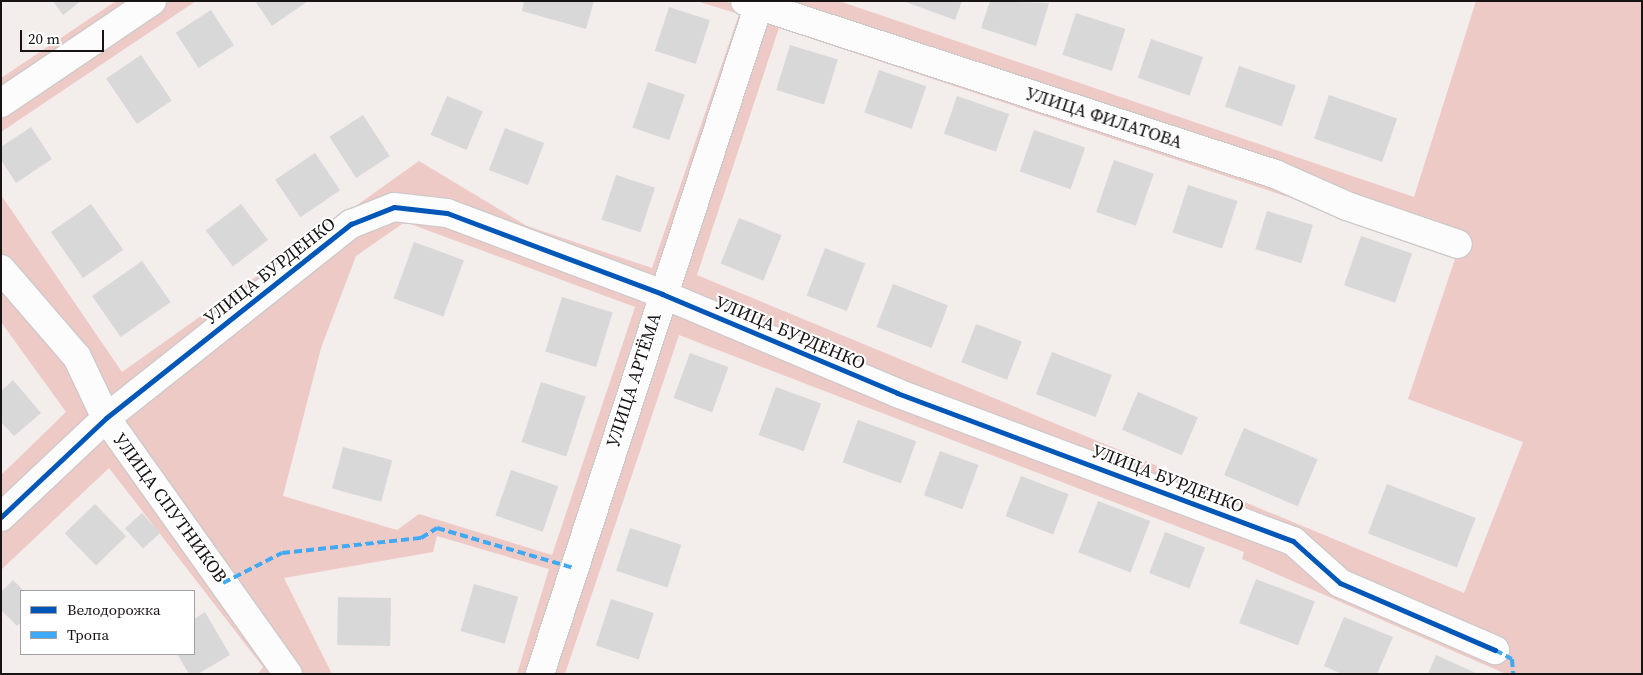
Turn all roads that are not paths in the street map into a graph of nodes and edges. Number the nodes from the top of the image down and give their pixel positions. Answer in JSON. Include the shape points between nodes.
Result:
{"nodes":[{"id":1,"x":152,"y":1,"type":"edge"},
{"id":2,"x":754,"y":3,"type":"edge"},
{"id":3,"x":1,"y":103,"type":"edge"},
{"id":4,"x":1458,"y":244,"type":"dead end"},
{"id":5,"x":1,"y":269,"type":"edge"},
{"id":6,"x":662,"y":294,"type":"junction"},
{"id":7,"x":106,"y":418,"type":"junction"},
{"id":8,"x":1,"y":517,"type":"edge"},
{"id":9,"x":1495,"y":650,"type":"dead end"},
{"id":10,"x":288,"y":674,"type":"edge"},
{"id":11,"x":540,"y":674,"type":"edge"}],
"edges":[{"from":1,"to":3,"type":"street"},
{"from":2,"to":4,"type":"street","name":"УЛИЦА ФИЛАТОВА","via":[[1275,174],[1347,206]]},
{"from":2,"to":6,"type":"street","name":"УЛИЦА АРТЁМА"},
{"from":5,"to":7,"type":"street","name":"УЛИЦА СПУТНИКОВ","via":[[76,357]]},
{"from":6,"to":7,"type":"street","name":"УЛИЦА БУРДЕНКО","via":[[447,213],[394,207],[352,224]]},
{"from":6,"to":9,"type":"street","name":"УЛИЦА БУРДЕНКО","via":[[897,392],[1293,541],[1340,583]]},
{"from":6,"to":11,"type":"street","name":"УЛИЦА АРТЁМА"},
{"from":7,"to":8,"type":"street","name":"УЛИЦА БУРДЕНКО"},
{"from":7,"to":10,"type":"street","name":"УЛИЦА СПУТНИКОВ"}]}
